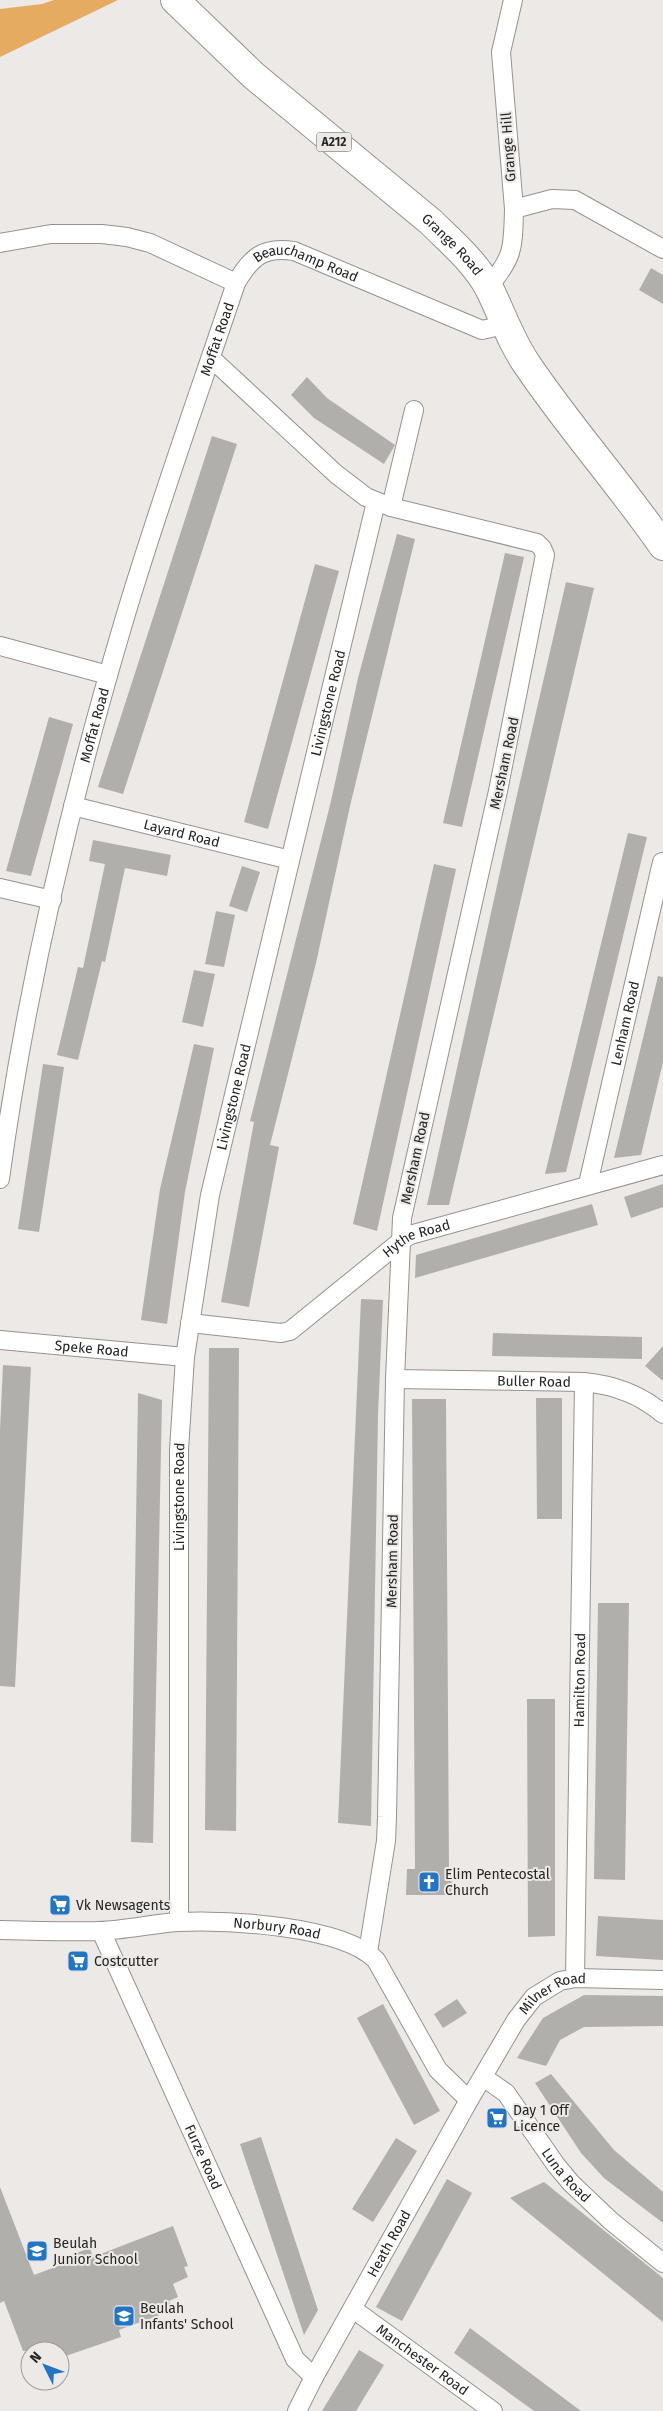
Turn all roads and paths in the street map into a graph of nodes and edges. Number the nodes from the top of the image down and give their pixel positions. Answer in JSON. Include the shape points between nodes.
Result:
{"nodes":[{"id":1,"x":175,"y":0,"type":"edge"},
{"id":2,"x":513,"y":0,"type":"edge"},
{"id":3,"x":514,"y":209,"type":"junction"},
{"id":4,"x":0,"y":243,"type":"edge"},
{"id":5,"x":663,"y":249,"type":"edge"},
{"id":6,"x":236,"y":283,"type":"junction"},
{"id":7,"x":488,"y":287,"type":"junction"},
{"id":8,"x":503,"y":322,"type":"junction"},
{"id":9,"x":211,"y":358,"type":"junction"},
{"id":10,"x":414,"y":410,"type":"dead end"},
{"id":11,"x":384,"y":504,"type":"junction"},
{"id":12,"x":653,"y":520,"type":"edge"},
{"id":13,"x":663,"y":546,"type":"edge"},
{"id":14,"x":0,"y":646,"type":"edge"},
{"id":15,"x":108,"y":675,"type":"junction"},
{"id":16,"x":73,"y":806,"type":"junction"},
{"id":17,"x":290,"y":860,"type":"junction"},
{"id":18,"x":662,"y":862,"type":"edge"},
{"id":19,"x":0,"y":888,"type":"edge"},
{"id":20,"x":52,"y":900,"type":"junction"},
{"id":21,"x":663,"y":1165,"type":"edge"},
{"id":22,"x":0,"y":1180,"type":"edge"},
{"id":23,"x":588,"y":1184,"type":"junction"},
{"id":24,"x":401,"y":1240,"type":"junction"},
{"id":25,"x":190,"y":1324,"type":"junction"},
{"id":26,"x":0,"y":1340,"type":"edge"},
{"id":27,"x":185,"y":1357,"type":"junction"},
{"id":28,"x":396,"y":1379,"type":"junction"},
{"id":29,"x":584,"y":1382,"type":"junction"},
{"id":30,"x":663,"y":1414,"type":"edge"},
{"id":31,"x":179,"y":1922,"type":"junction"},
{"id":32,"x":0,"y":1930,"type":"edge"},
{"id":33,"x":101,"y":1931,"type":"junction"},
{"id":34,"x":368,"y":1952,"type":"junction"},
{"id":35,"x":575,"y":1978,"type":"junction"},
{"id":36,"x":663,"y":1980,"type":"edge"},
{"id":37,"x":483,"y":2077,"type":"junction"},
{"id":38,"x":469,"y":2100,"type":"junction"},
{"id":39,"x":663,"y":2263,"type":"edge"},
{"id":40,"x":353,"y":2309,"type":"junction"},
{"id":41,"x":314,"y":2377,"type":"junction"},
{"id":42,"x":297,"y":2411,"type":"edge"},
{"id":43,"x":493,"y":2411,"type":"edge"}],
"edges":[{"from":1,"to":7,"type":"main road","name":"Grange Road","number":"A212","via":[[253,75],[431,222],[477,270]]},
{"from":2,"to":3,"type":"street","name":"Grange Hill","via":[[501,52]]},
{"from":3,"to":5,"type":"street","via":[[564,198],[576,200]]},
{"from":3,"to":7,"type":"street","name":"Grange Hill","via":[[510,254],[505,267]]},
{"from":4,"to":6,"type":"street","name":"Beauchamp Road","via":[[50,234],[127,237],[158,247]]},
{"from":6,"to":8,"type":"street","name":"Beauchamp Road","via":[[244,268],[260,255],[278,248],[294,251],[482,330]]},
{"from":6,"to":9,"type":"street","name":"Moffat Road"},
{"from":7,"to":8,"type":"main road","name":"Grange Road","number":"A212"},
{"from":8,"to":12,"type":"main road","name":"Grange Road","number":"A212","via":[[528,367]]},
{"from":9,"to":11,"type":"street","via":[[336,474],[355,490]]},
{"from":9,"to":15,"type":"street","name":"Moffat Road"},
{"from":10,"to":11,"type":"street","name":"Livingstone Road"},
{"from":11,"to":17,"type":"street","name":"Livingstone Road"},
{"from":11,"to":24,"type":"street","name":"Mersham Road","via":[[537,543],[545,556],[498,791],[402,1218]]},
{"from":12,"to":13,"type":"main road","name":"Grange Road","number":"A212"},
{"from":14,"to":15,"type":"street"},
{"from":15,"to":16,"type":"street","name":"Moffat Road"},
{"from":16,"to":17,"type":"street","name":"Layard Road"},
{"from":16,"to":20,"type":"street","name":"Moffat Road"},
{"from":17,"to":25,"type":"street","name":"Livingstone Road","via":[[210,1195]]},
{"from":18,"to":23,"type":"street","name":"Lenham Road"},
{"from":19,"to":20,"type":"street"},
{"from":20,"to":22,"type":"street","name":"Moffat Road","via":[[36,972]]},
{"from":21,"to":23,"type":"street","name":"Hythe Road"},
{"from":23,"to":24,"type":"street","name":"Hythe Road"},
{"from":24,"to":25,"type":"street","name":"Hythe Road","via":[[290,1331],[281,1333]]},
{"from":24,"to":28,"type":"street","name":"Mersham Road"},
{"from":25,"to":27,"type":"street","name":"Livingstone Road"},
{"from":26,"to":27,"type":"street","name":"Speke Road"},
{"from":27,"to":31,"type":"street","name":"Livingstone Road","via":[[179,1450]]},
{"from":28,"to":29,"type":"street","name":"Buller Road"},
{"from":28,"to":34,"type":"street","name":"Mersham Road","via":[[387,1825]]},
{"from":29,"to":30,"type":"street","name":"Buller Road","via":[[606,1384],[627,1391]]},
{"from":29,"to":35,"type":"street","name":"Hamilton Road"},
{"from":31,"to":33,"type":"street","name":"Norbury Road"},
{"from":31,"to":34,"type":"street","name":"Norbury Road","via":[[284,1927],[348,1943]]},
{"from":32,"to":33,"type":"street","name":"Norbury Road"},
{"from":33,"to":41,"type":"street","name":"Furze Road","via":[[295,2360]]},
{"from":34,"to":38,"type":"street","name":"Norbury Road","via":[[382,1968],[438,2070]]},
{"from":35,"to":36,"type":"street","name":"Milner Road"},
{"from":35,"to":37,"type":"street","name":"Milner Road","via":[[560,1981],[534,1997],[516,2020]]},
{"from":37,"to":38,"type":"street","name":"Heath Road"},
{"from":37,"to":39,"type":"street","name":"Luna Road","via":[[506,2092],[571,2183]]},
{"from":38,"to":40,"type":"street","name":"Heath Road"},
{"from":40,"to":41,"type":"street","name":"Heath Road"},
{"from":40,"to":43,"type":"street","name":"Manchester Road"},
{"from":41,"to":42,"type":"street","name":"Heath Road"}]}
